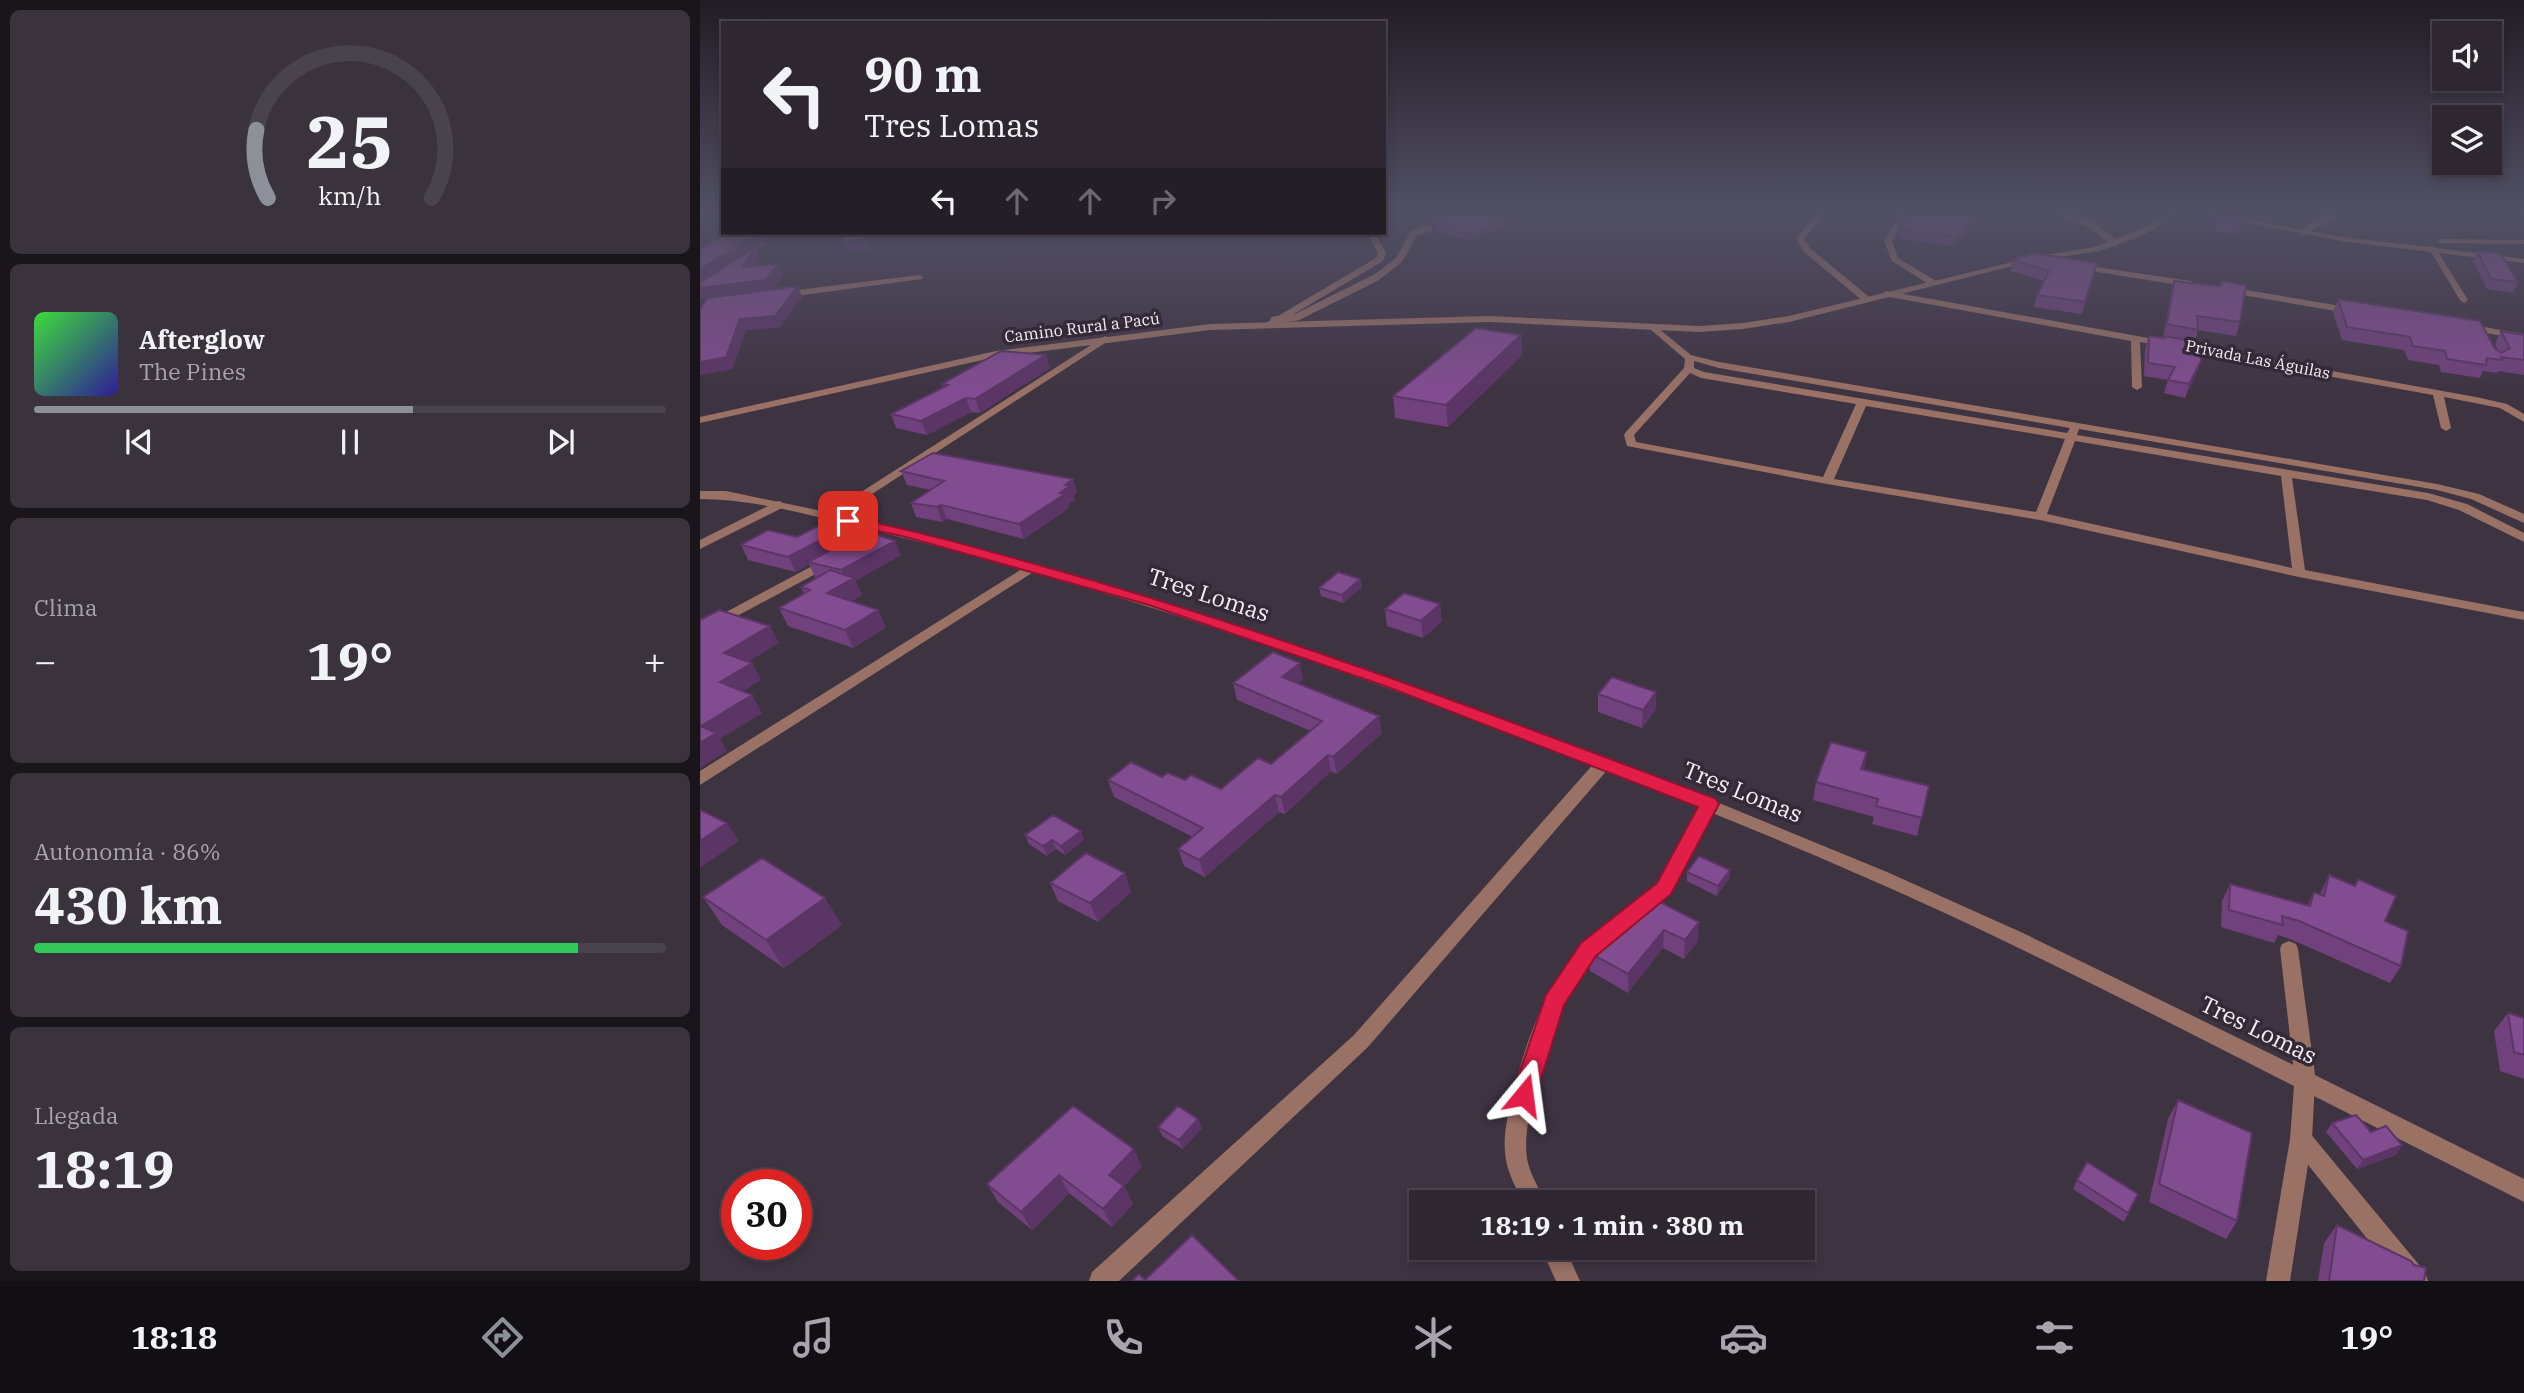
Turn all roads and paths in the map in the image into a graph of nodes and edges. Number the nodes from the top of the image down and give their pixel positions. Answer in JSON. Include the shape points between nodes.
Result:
{"nodes":[{"id":1,"x":1359,"y":274,"type":"edge"},
{"id":2,"x":1380,"y":274,"type":"edge"},
{"id":3,"x":1836,"y":274,"type":"edge"},
{"id":4,"x":1917,"y":274,"type":"edge"},
{"id":5,"x":1974,"y":274,"type":"edge"},
{"id":6,"x":2125,"y":274,"type":"edge"},
{"id":7,"x":2448,"y":274,"type":"edge"},
{"id":8,"x":919,"y":277,"type":"dead end"},
{"id":9,"x":1933,"y":284,"type":"junction"},
{"id":10,"x":2201,"y":286,"type":"edge"},
{"id":11,"x":2213,"y":288,"type":"edge"},
{"id":12,"x":1887,"y":294,"type":"junction"},
{"id":13,"x":768,"y":296,"type":"edge"},
{"id":14,"x":1867,"y":299,"type":"junction"},
{"id":15,"x":2464,"y":300,"type":"dead end"},
{"id":16,"x":2359,"y":312,"type":"edge"},
{"id":17,"x":1271,"y":322,"type":"junction"},
{"id":18,"x":2452,"y":325,"type":"edge"},
{"id":19,"x":1653,"y":327,"type":"junction"},
{"id":20,"x":2479,"y":329,"type":"junction"},
{"id":21,"x":2135,"y":337,"type":"junction"},
{"id":22,"x":2524,"y":337,"type":"edge"},
{"id":23,"x":1105,"y":339,"type":"junction"},
{"id":24,"x":2485,"y":340,"type":"edge"},
{"id":25,"x":1689,"y":363,"type":"junction"},
{"id":26,"x":2137,"y":387,"type":"dead end"},
{"id":27,"x":2438,"y":393,"type":"junction"},
{"id":28,"x":1862,"y":402,"type":"junction"},
{"id":29,"x":2524,"y":419,"type":"edge"},
{"id":30,"x":700,"y":420,"type":"edge"},
{"id":31,"x":2446,"y":428,"type":"dead end"},
{"id":32,"x":2073,"y":432,"type":"junction"},
{"id":33,"x":2286,"y":474,"type":"junction"},
{"id":34,"x":1828,"y":481,"type":"junction"},
{"id":35,"x":700,"y":495,"type":"edge"},
{"id":36,"x":778,"y":505,"type":"junction"},
{"id":37,"x":2040,"y":516,"type":"junction"},
{"id":38,"x":828,"y":517,"type":"junction"},
{"id":39,"x":2524,"y":519,"type":"edge"},
{"id":40,"x":896,"y":530,"type":"junction"},
{"id":41,"x":2524,"y":538,"type":"edge"},
{"id":42,"x":865,"y":542,"type":"edge"},
{"id":43,"x":700,"y":545,"type":"edge"},
{"id":44,"x":841,"y":555,"type":"edge"},
{"id":45,"x":1030,"y":568,"type":"junction"},
{"id":46,"x":2299,"y":573,"type":"junction"},
{"id":47,"x":2524,"y":616,"type":"edge"},
{"id":48,"x":700,"y":632,"type":"edge"},
{"id":49,"x":1603,"y":764,"type":"junction"},
{"id":50,"x":700,"y":779,"type":"edge"},
{"id":51,"x":1710,"y":804,"type":"junction"},
{"id":52,"x":2289,"y":949,"type":"dead end"},
{"id":53,"x":2305,"y":1081,"type":"junction"},
{"id":54,"x":2301,"y":1139,"type":"junction"},
{"id":55,"x":1529,"y":1190,"type":"edge"},
{"id":56,"x":2524,"y":1191,"type":"edge"},
{"id":57,"x":1558,"y":1260,"type":"edge"},
{"id":58,"x":1101,"y":1281,"type":"edge"},
{"id":59,"x":1568,"y":1281,"type":"edge"},
{"id":60,"x":2278,"y":1281,"type":"edge"},
{"id":61,"x":2416,"y":1281,"type":"edge"}],
"edges":[{"from":1,"to":17,"type":"street"},
{"from":2,"to":17,"type":"lane","via":[[1297,317]]},
{"from":3,"to":14,"type":"street"},
{"from":4,"to":9,"type":"street"},
{"from":5,"to":9,"type":"street","name":"Camino Rural a Pacú"},
{"from":6,"to":10,"type":"street"},
{"from":7,"to":15,"type":"street"},
{"from":8,"to":13,"type":"street"},
{"from":9,"to":12,"type":"street","name":"Camino Rural a Pacú"},
{"from":11,"to":16,"type":"street"},
{"from":12,"to":14,"type":"street","name":"Camino Rural a Pacú"},
{"from":12,"to":21,"type":"street","name":"Privada Las Águilas"},
{"from":14,"to":19,"type":"street","name":"Camino Rural a Pacú","via":[[1743,326]]},
{"from":17,"to":19,"type":"street","name":"Camino Rural a Pacú","via":[[1489,319]]},
{"from":17,"to":23,"type":"street","name":"Camino Rural a Pacú"},
{"from":18,"to":20,"type":"street"},
{"from":19,"to":25,"type":"street"},
{"from":20,"to":22,"type":"street"},
{"from":20,"to":24,"type":"street"},
{"from":21,"to":26,"type":"street"},
{"from":21,"to":27,"type":"street","name":"Privada Las Águilas"},
{"from":23,"to":30,"type":"street","name":"Camino Rural a Pacú","via":[[996,354]]},
{"from":23,"to":38,"type":"street"},
{"from":25,"to":28,"type":"street","via":[[1701,375]]},
{"from":25,"to":32,"type":"street"},
{"from":25,"to":34,"type":"street","via":[[1629,435],[1632,444]]},
{"from":27,"to":29,"type":"street","name":"Privada Las Águilas","via":[[2503,406]]},
{"from":27,"to":31,"type":"street"},
{"from":28,"to":32,"type":"street"},
{"from":28,"to":34,"type":"street"},
{"from":32,"to":33,"type":"street"},
{"from":32,"to":37,"type":"street"},
{"from":32,"to":39,"type":"street","via":[[2437,487],[2475,496]]},
{"from":33,"to":41,"type":"street","via":[[2428,497],[2463,507]]},
{"from":33,"to":46,"type":"street"},
{"from":34,"to":37,"type":"street"},
{"from":35,"to":36,"type":"street","name":"Tres Lomas"},
{"from":36,"to":38,"type":"street","name":"Tres Lomas"},
{"from":36,"to":43,"type":"street"},
{"from":37,"to":46,"type":"street"},
{"from":38,"to":40,"type":"street","name":"Tres Lomas"},
{"from":40,"to":42,"type":"street"},
{"from":40,"to":45,"type":"street","name":"Tres Lomas"},
{"from":44,"to":48,"type":"street"},
{"from":45,"to":49,"type":"street","name":"Tres Lomas","via":[[1154,602],[1364,674]]},
{"from":45,"to":50,"type":"street"},
{"from":46,"to":47,"type":"street"},
{"from":49,"to":51,"type":"street","name":"Tres Lomas"},
{"from":49,"to":58,"type":"street","via":[[1361,1041]]},
{"from":51,"to":53,"type":"street","name":"Tres Lomas","via":[[1934,900]]},
{"from":51,"to":55,"type":"street","via":[[1664,888],[1588,949],[1553,1001],[1518,1114],[1516,1161]]},
{"from":52,"to":53,"type":"street"},
{"from":53,"to":54,"type":"street"},
{"from":53,"to":56,"type":"street","name":"Tres Lomas"},
{"from":54,"to":60,"type":"street"},
{"from":54,"to":61,"type":"street"},
{"from":57,"to":59,"type":"street"}]}
